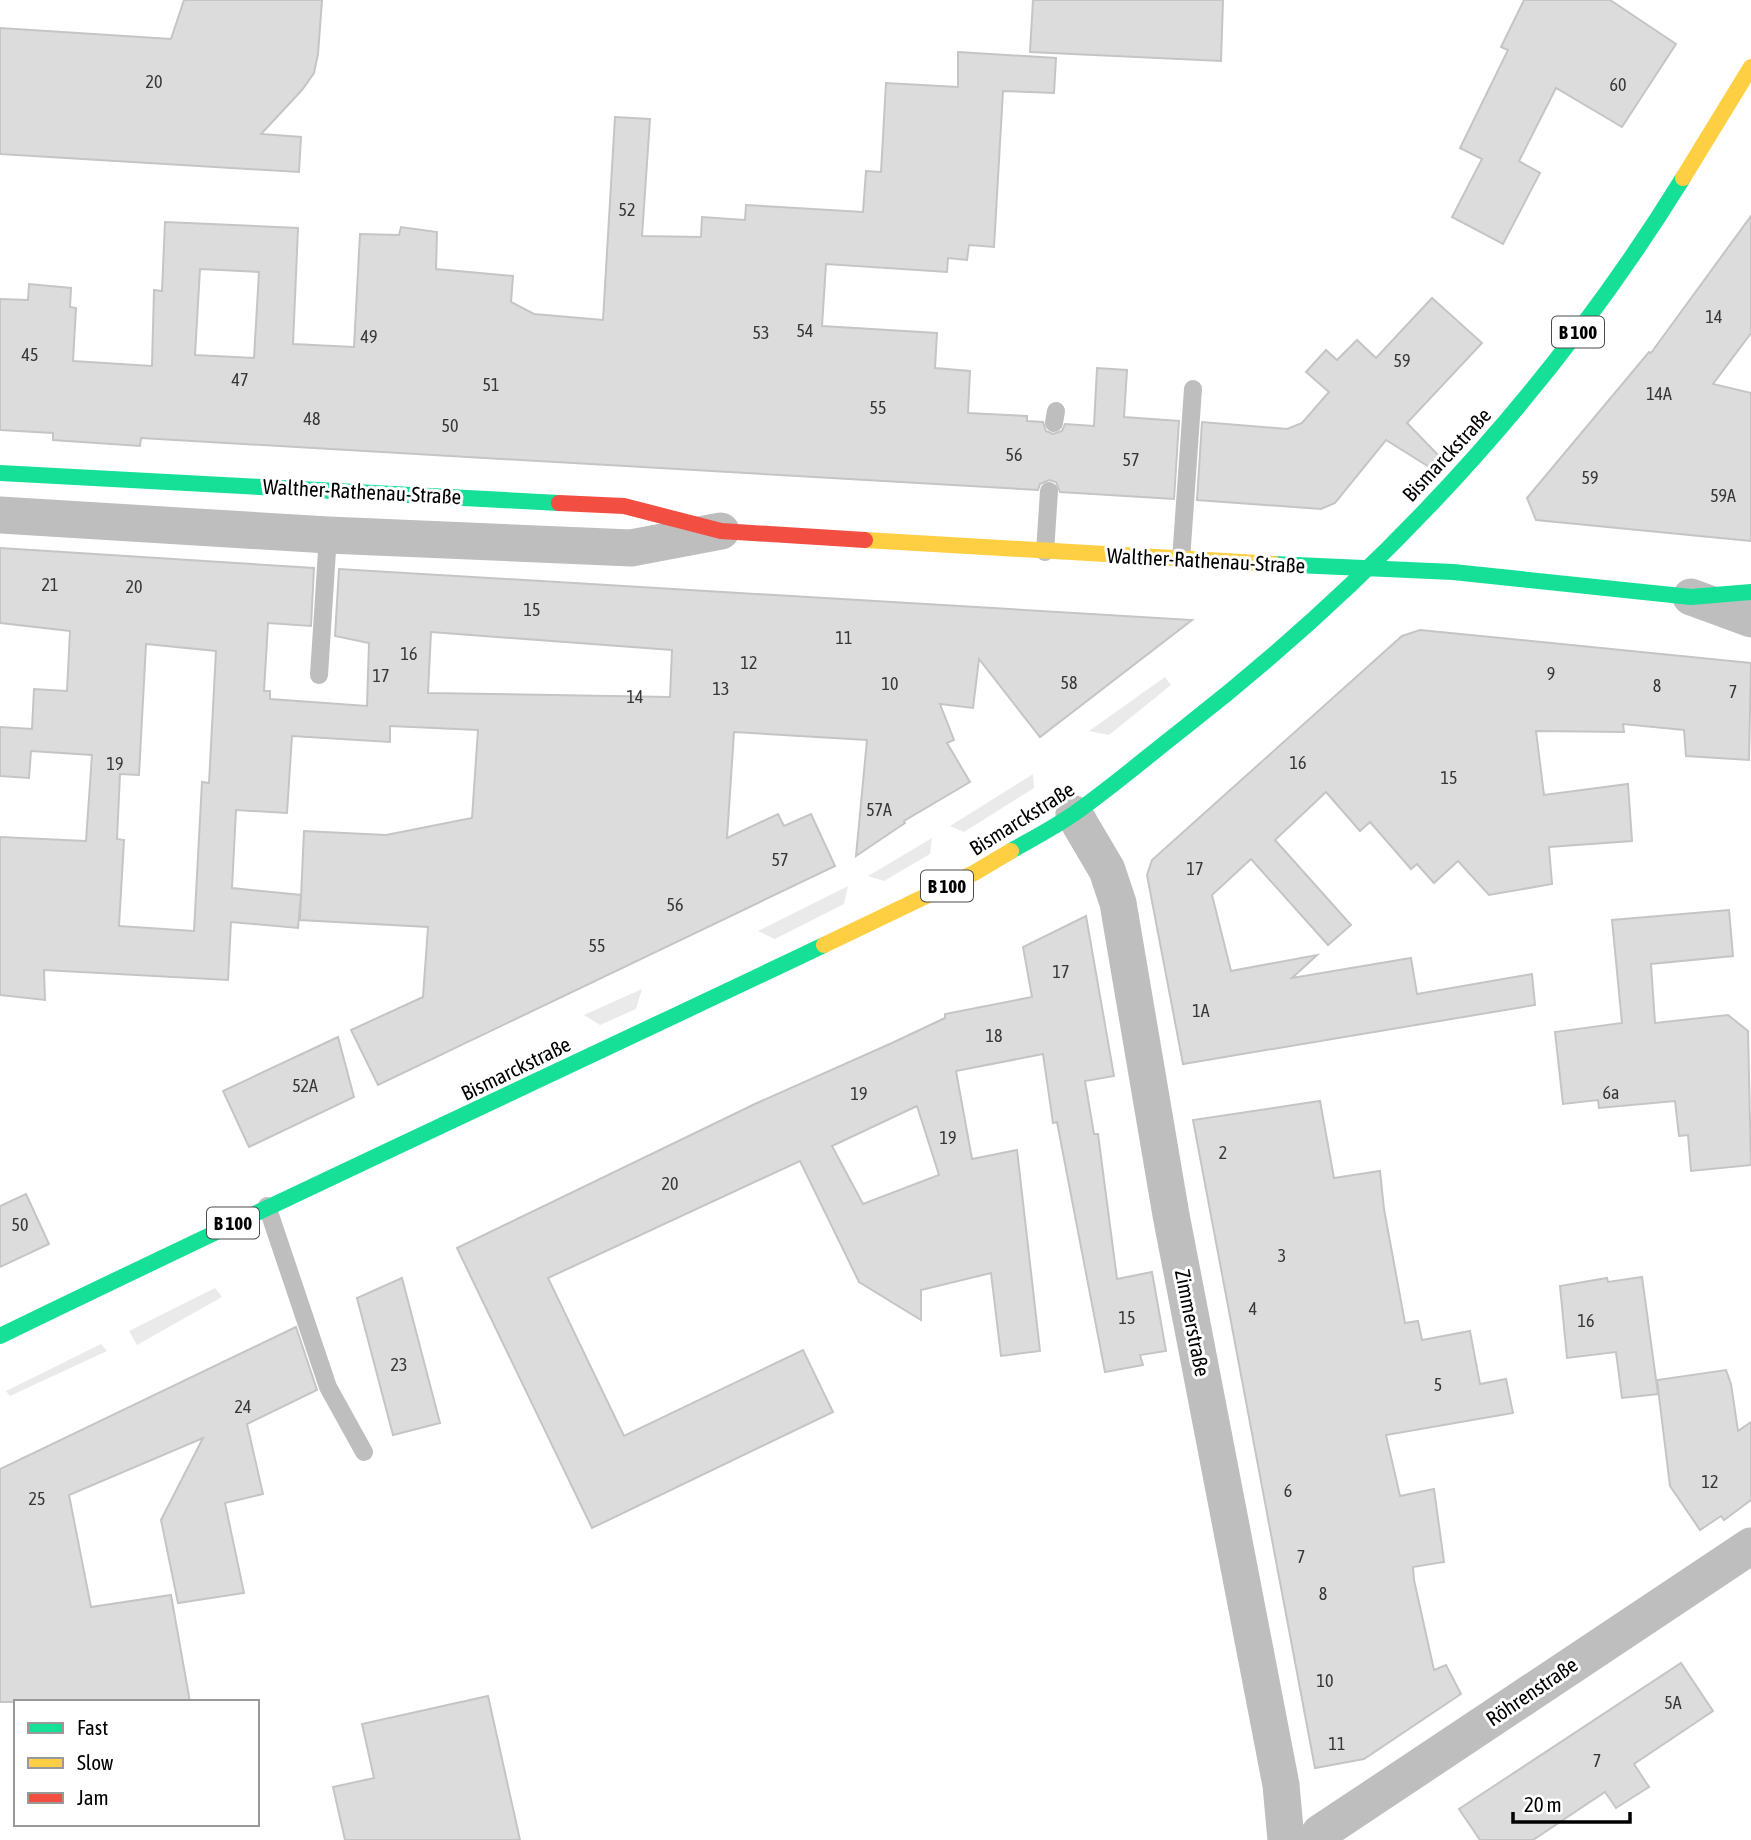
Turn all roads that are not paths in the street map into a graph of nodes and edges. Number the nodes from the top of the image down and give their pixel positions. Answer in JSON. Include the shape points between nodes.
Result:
{"nodes":[{"id":1,"x":1751,"y":67,"type":"edge"},
{"id":2,"x":1194,"y":389,"type":"dead end"},
{"id":3,"x":0,"y":473,"type":"edge"},
{"id":4,"x":1049,"y":491,"type":"dead end"},
{"id":5,"x":0,"y":515,"type":"edge"},
{"id":6,"x":721,"y":531,"type":"junction"},
{"id":7,"x":328,"y":535,"type":"junction"},
{"id":8,"x":1045,"y":552,"type":"junction"},
{"id":9,"x":1181,"y":560,"type":"junction"},
{"id":10,"x":1369,"y":569,"type":"junction"},
{"id":11,"x":1751,"y":592,"type":"edge"},
{"id":12,"x":1691,"y":597,"type":"junction"},
{"id":13,"x":1751,"y":619,"type":"edge"},
{"id":14,"x":319,"y":675,"type":"dead end"},
{"id":15,"x":1074,"y":814,"type":"junction"},
{"id":16,"x":267,"y":1206,"type":"junction"},
{"id":17,"x":0,"y":1336,"type":"edge"},
{"id":18,"x":364,"y":1452,"type":"dead end"},
{"id":19,"x":1751,"y":1546,"type":"edge"},
{"id":20,"x":1286,"y":1840,"type":"edge"},
{"id":21,"x":1315,"y":1840,"type":"edge"}],
"edges":[{"from":1,"to":10,"type":"main road","name":"Bismarckstraße","number":"B 100","via":[[1635,255],[1565,349],[1489,444]]},
{"from":2,"to":9,"type":"lane"},
{"from":3,"to":6,"type":"main road","name":"Walther-Rathenau-Straße","via":[[624,506]]},
{"from":4,"to":8,"type":"lane"},
{"from":5,"to":7,"type":"street","name":"Walther-Rathenau-Straße"},
{"from":6,"to":7,"type":"street","name":"Walther-Rathenau-Straße","via":[[631,548]]},
{"from":6,"to":8,"type":"main road","name":"Walther-Rathenau-Straße"},
{"from":7,"to":14,"type":"lane"},
{"from":8,"to":9,"type":"main road","name":"Walther-Rathenau-Straße"},
{"from":9,"to":10,"type":"main road","name":"Walther-Rathenau-Straße"},
{"from":10,"to":12,"type":"main road","name":"Walther-Rathenau-Straße","via":[[1454,572]]},
{"from":10,"to":15,"type":"main road","name":"Bismarckstraße","number":"B 100","via":[[1215,706]]},
{"from":11,"to":12,"type":"main road","name":"Walther-Rathenau-Straße"},
{"from":12,"to":13,"type":"street","name":"Walther-Rathenau-Straße"},
{"from":15,"to":16,"type":"main road","name":"Bismarckstraße","number":"B 100","via":[[974,873],[469,1115]]},
{"from":15,"to":20,"type":"street","name":"Zimmerstraße","via":[[1107,870],[1118,903],[1171,1215],[1281,1786]]},
{"from":16,"to":17,"type":"main road","name":"Bismarckstraße","number":"B 100"},
{"from":16,"to":18,"type":"lane","via":[[328,1387]]},
{"from":19,"to":21,"type":"street","name":"Röhrenstraße"}]}
